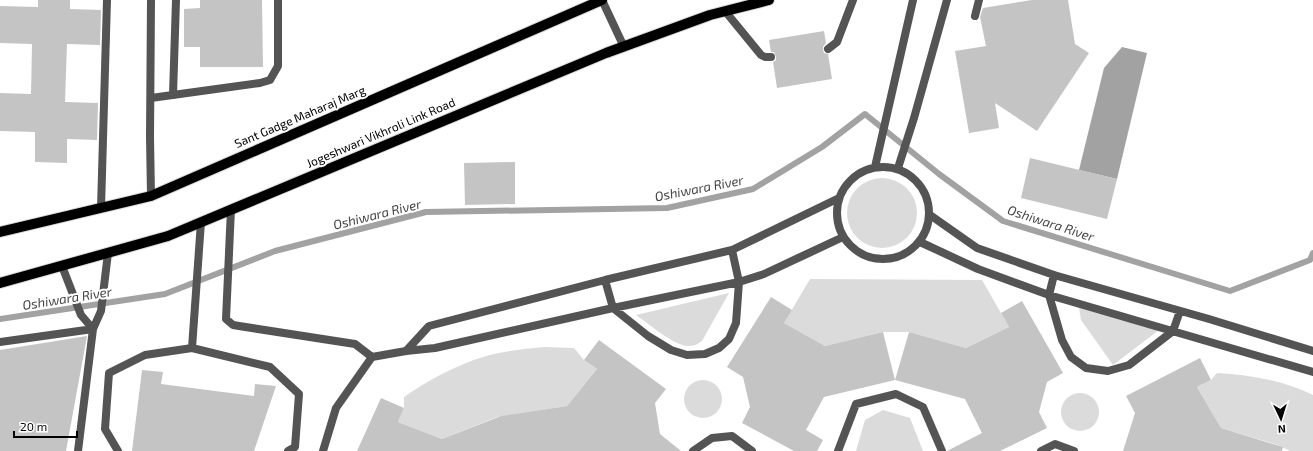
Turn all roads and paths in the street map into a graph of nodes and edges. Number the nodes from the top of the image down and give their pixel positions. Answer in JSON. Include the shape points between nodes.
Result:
{"nodes":[{"id":1,"x":107,"y":0,"type":"edge"},
{"id":2,"x":151,"y":0,"type":"edge"},
{"id":3,"x":176,"y":0,"type":"edge"},
{"id":4,"x":278,"y":0,"type":"edge"},
{"id":5,"x":602,"y":0,"type":"edge"},
{"id":6,"x":769,"y":0,"type":"edge"},
{"id":7,"x":853,"y":0,"type":"edge"},
{"id":8,"x":913,"y":0,"type":"edge"},
{"id":9,"x":947,"y":0,"type":"edge"},
{"id":10,"x":979,"y":0,"type":"edge"},
{"id":11,"x":725,"y":11,"type":"junction"},
{"id":12,"x":975,"y":16,"type":"dead end"},
{"id":13,"x":624,"y":47,"type":"junction"},
{"id":14,"x":828,"y":49,"type":"dead end"},
{"id":15,"x":771,"y":57,"type":"dead end"},
{"id":16,"x":173,"y":95,"type":"junction"},
{"id":17,"x":151,"y":98,"type":"junction"},
{"id":18,"x":875,"y":167,"type":"junction"},
{"id":19,"x":898,"y":168,"type":"junction"},
{"id":20,"x":151,"y":196,"type":"junction"},
{"id":21,"x":839,"y":198,"type":"junction"},
{"id":22,"x":101,"y":208,"type":"junction"},
{"id":23,"x":232,"y":210,"type":"junction"},
{"id":24,"x":930,"y":215,"type":"junction"},
{"id":25,"x":201,"y":222,"type":"junction"},
{"id":26,"x":0,"y":232,"type":"edge"},
{"id":27,"x":843,"y":237,"type":"junction"},
{"id":28,"x":920,"y":242,"type":"junction"},
{"id":29,"x":732,"y":250,"type":"junction"},
{"id":30,"x":108,"y":253,"type":"junction"},
{"id":31,"x":62,"y":266,"type":"junction"},
{"id":32,"x":1054,"y":275,"type":"junction"},
{"id":33,"x":605,"y":280,"type":"junction"},
{"id":34,"x":739,"y":282,"type":"junction"},
{"id":35,"x":0,"y":283,"type":"edge"},
{"id":36,"x":1049,"y":295,"type":"junction"},
{"id":37,"x":613,"y":308,"type":"junction"},
{"id":38,"x":1180,"y":311,"type":"junction"},
{"id":39,"x":93,"y":329,"type":"junction"},
{"id":40,"x":1174,"y":331,"type":"junction"},
{"id":41,"x":0,"y":342,"type":"edge"},
{"id":42,"x":192,"y":348,"type":"junction"},
{"id":43,"x":406,"y":351,"type":"junction"},
{"id":44,"x":1313,"y":351,"type":"edge"},
{"id":45,"x":372,"y":357,"type":"junction"},
{"id":46,"x":1313,"y":372,"type":"edge"},
{"id":47,"x":327,"y":440,"type":"junction"},
{"id":48,"x":78,"y":451,"type":"edge"},
{"id":49,"x":118,"y":451,"type":"edge"},
{"id":50,"x":288,"y":451,"type":"edge"},
{"id":51,"x":323,"y":451,"type":"edge"},
{"id":52,"x":330,"y":451,"type":"edge"},
{"id":53,"x":693,"y":451,"type":"edge"},
{"id":54,"x":752,"y":451,"type":"edge"},
{"id":55,"x":838,"y":451,"type":"edge"},
{"id":56,"x":942,"y":451,"type":"edge"},
{"id":57,"x":1041,"y":451,"type":"edge"},
{"id":58,"x":1074,"y":451,"type":"edge"}],
"edges":[{"from":1,"to":22,"type":"street"},
{"from":2,"to":17,"type":"street"},
{"from":3,"to":16,"type":"street"},
{"from":4,"to":16,"type":"street","via":[[278,66],[270,80]]},
{"from":5,"to":13,"type":"street"},
{"from":5,"to":20,"type":"main road","name":"Sant Gadge Maharaj Marg"},
{"from":6,"to":11,"type":"main road","name":"Jogeshwari Vikhroli Link Road"},
{"from":7,"to":14,"type":"street","via":[[839,36]]},
{"from":8,"to":18,"type":"street"},
{"from":9,"to":19,"type":"street"},
{"from":10,"to":12,"type":"street"},
{"from":11,"to":13,"type":"main road","name":"Jogeshwari Vikhroli Link Road"},
{"from":11,"to":15,"type":"street","via":[[761,55],[765,58]]},
{"from":13,"to":23,"type":"main road","name":"Jogeshwari Vikhroli Link Road"},
{"from":16,"to":17,"type":"street"},
{"from":17,"to":20,"type":"street"},
{"from":18,"to":19,"type":"street"},
{"from":18,"to":21,"type":"street","via":[[861,172],[849,181]]},
{"from":19,"to":24,"type":"street","via":[[915,178],[924,189],[929,201]]},
{"from":20,"to":22,"type":"main road","name":"Sant Gadge Maharaj Marg"},
{"from":21,"to":27,"type":"street","via":[[838,223]]},
{"from":21,"to":29,"type":"street"},
{"from":22,"to":26,"type":"main road","name":"Sant Gadge Maharaj Marg"},
{"from":23,"to":25,"type":"main road","name":"Jogeshwari Vikhroli Link Road"},
{"from":23,"to":45,"type":"street","via":[[226,319],[233,325],[355,344]]},
{"from":24,"to":28,"type":"street","via":[[927,229]]},
{"from":24,"to":32,"type":"street","via":[[977,248]]},
{"from":25,"to":30,"type":"main road","name":"Jogeshwari Vikhroli Link Road","via":[[168,236]]},
{"from":25,"to":42,"type":"street"},
{"from":27,"to":28,"type":"street","via":[[853,248],[866,256],[880,259],[895,258]]},
{"from":27,"to":34,"type":"street","via":[[764,274]]},
{"from":28,"to":36,"type":"street","via":[[978,269]]},
{"from":29,"to":33,"type":"street"},
{"from":29,"to":34,"type":"street"},
{"from":30,"to":31,"type":"main road","name":"Jogeshwari Vikhroli Link Road"},
{"from":30,"to":39,"type":"street","via":[[101,311]]},
{"from":31,"to":35,"type":"main road","name":"Jogeshwari Vikhroli Link Road"},
{"from":31,"to":39,"type":"street","via":[[81,315]]},
{"from":32,"to":36,"type":"street"},
{"from":32,"to":38,"type":"street"},
{"from":33,"to":37,"type":"street"},
{"from":33,"to":43,"type":"street","via":[[429,326]]},
{"from":34,"to":37,"type":"street"},
{"from":34,"to":37,"type":"street","via":[[736,323],[729,339],[719,348],[705,354],[687,355],[671,350],[648,336]]},
{"from":36,"to":40,"type":"street"},
{"from":36,"to":40,"type":"street","via":[[1062,340],[1071,357],[1086,368],[1108,371],[1129,365]]},
{"from":37,"to":43,"type":"street","via":[[435,348]]},
{"from":38,"to":40,"type":"street"},
{"from":38,"to":44,"type":"street"},
{"from":39,"to":41,"type":"street"},
{"from":39,"to":48,"type":"street"},
{"from":40,"to":46,"type":"street"},
{"from":42,"to":49,"type":"street","via":[[145,355],[109,373],[105,429]]},
{"from":42,"to":50,"type":"street","via":[[270,367],[299,394],[295,447]]},
{"from":43,"to":45,"type":"street"},
{"from":45,"to":47,"type":"street","via":[[336,408]]},
{"from":47,"to":51,"type":"street"},
{"from":47,"to":52,"type":"street"},
{"from":53,"to":54,"type":"street","via":[[712,438],[732,436]]},
{"from":55,"to":56,"type":"street","via":[[856,404],[896,394],[923,407]]},
{"from":57,"to":58,"type":"street","via":[[1055,444]]}]}
